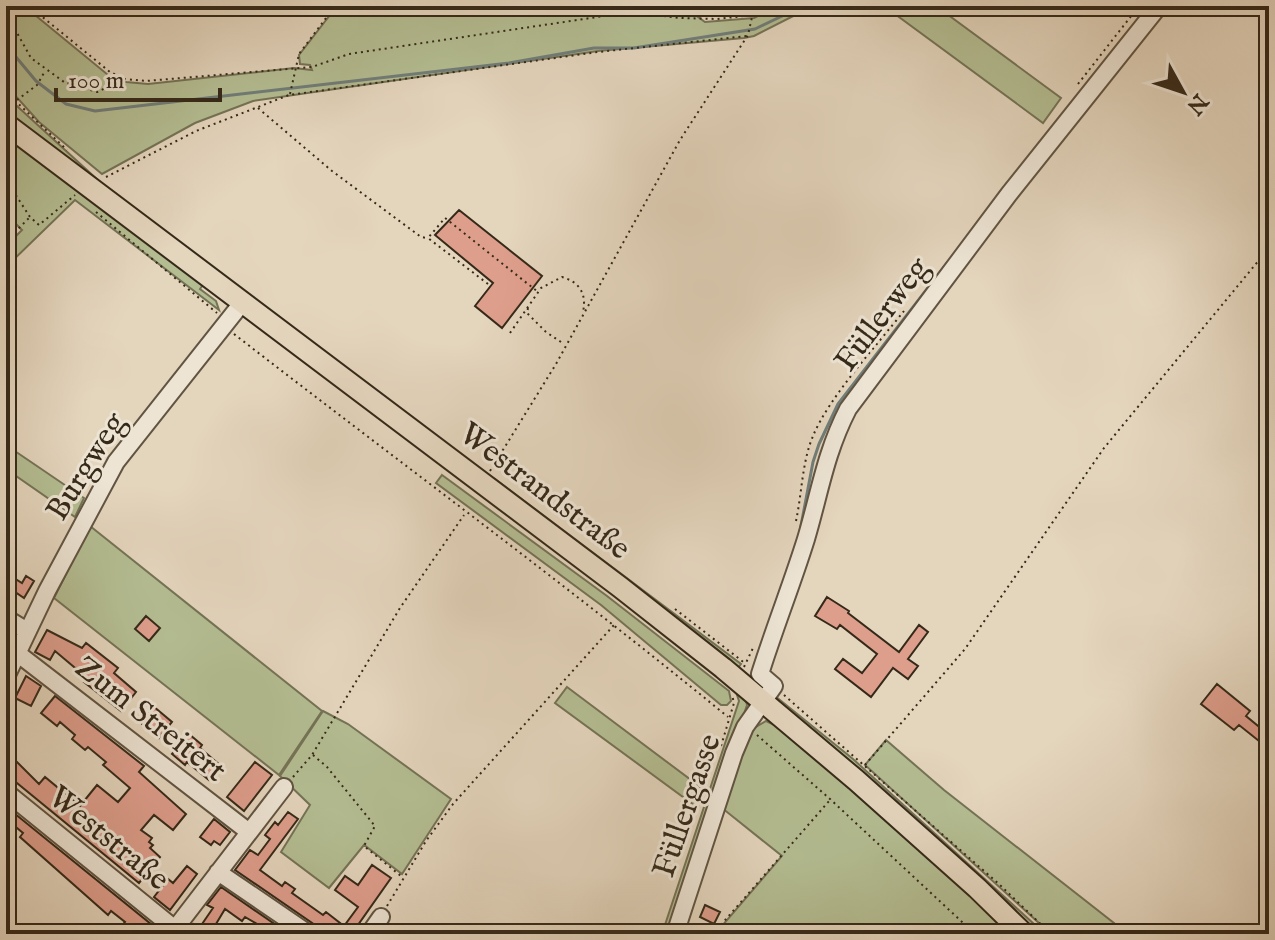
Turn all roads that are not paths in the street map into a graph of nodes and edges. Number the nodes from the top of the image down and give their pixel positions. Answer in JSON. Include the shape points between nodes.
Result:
{"nodes":[{"id":1,"x":1159,"y":6,"type":"edge"},
{"id":2,"x":6,"y":124,"type":"edge"},
{"id":3,"x":242,"y":303,"type":"junction"},
{"id":4,"x":6,"y":618,"type":"edge"},
{"id":5,"x":27,"y":631,"type":"junction"},
{"id":6,"x":17,"y":653,"type":"junction"},
{"id":7,"x":6,"y":677,"type":"edge"},
{"id":8,"x":769,"y":694,"type":"junction"},
{"id":9,"x":284,"y":787,"type":"road end"},
{"id":10,"x":6,"y":792,"type":"edge"},
{"id":11,"x":249,"y":832,"type":"junction"},
{"id":12,"x":218,"y":872,"type":"junction"},
{"id":13,"x":381,"y":917,"type":"road end"},
{"id":14,"x":173,"y":932,"type":"edge"},
{"id":15,"x":309,"y":934,"type":"edge"},
{"id":16,"x":369,"y":934,"type":"edge"},
{"id":17,"x":675,"y":934,"type":"edge"},
{"id":18,"x":1024,"y":934,"type":"edge"}],
"edges":[{"from":1,"to":8,"type":"street","name":"Füllerweg","via":[[848,409],[834,435],[760,674]]},
{"from":2,"to":3,"type":"main road","name":"Westrandstraße"},
{"from":3,"to":5,"type":"street","name":"Burgweg","via":[[116,462]]},
{"from":3,"to":8,"type":"main road","name":"Westrandstraße","via":[[485,478],[620,587]]},
{"from":4,"to":5,"type":"street"},
{"from":5,"to":6,"type":"street","name":"Burgweg"},
{"from":6,"to":7,"type":"street","name":"Burgweg"},
{"from":6,"to":11,"type":"street","name":"Zum Streitert"},
{"from":8,"to":17,"type":"street","name":"Füllergasse","via":[[734,753]]},
{"from":8,"to":18,"type":"main road","name":"Westrandstraße"},
{"from":9,"to":11,"type":"street"},
{"from":10,"to":14,"type":"street","name":"Weststraße"},
{"from":11,"to":12,"type":"street"},
{"from":12,"to":14,"type":"street"},
{"from":12,"to":15,"type":"street"},
{"from":13,"to":16,"type":"street"}]}
